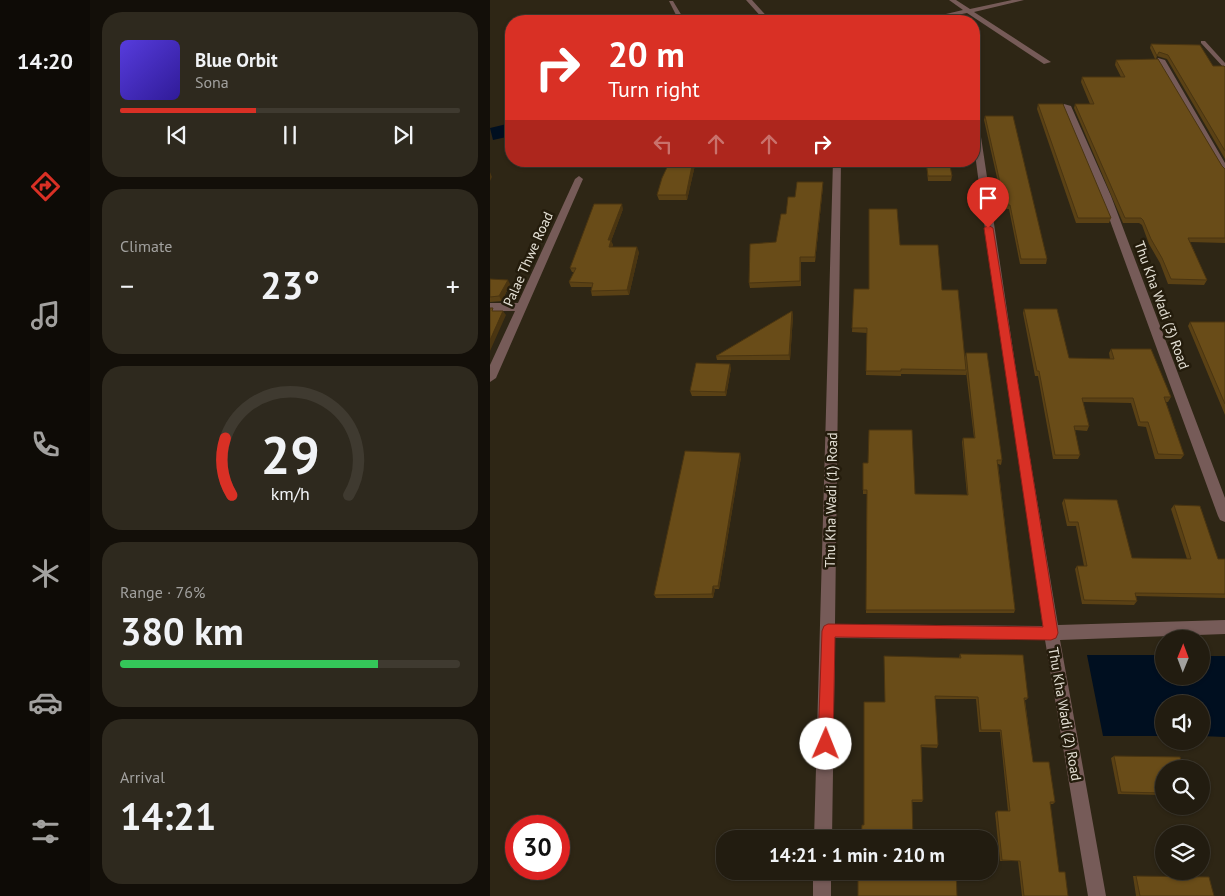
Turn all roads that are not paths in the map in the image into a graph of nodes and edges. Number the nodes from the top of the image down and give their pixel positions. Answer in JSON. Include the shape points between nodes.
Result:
{"nodes":[{"id":1,"x":749,"y":0,"type":"edge"},
{"id":2,"x":952,"y":0,"type":"edge"},
{"id":3,"x":1021,"y":0,"type":"edge"},
{"id":4,"x":671,"y":2,"type":"dead end"},
{"id":5,"x":971,"y":11,"type":"junction"},
{"id":6,"x":679,"y":15,"type":"edge"},
{"id":7,"x":763,"y":15,"type":"edge"},
{"id":8,"x":950,"y":15,"type":"edge"},
{"id":9,"x":977,"y":15,"type":"edge"},
{"id":10,"x":980,"y":17,"type":"edge"},
{"id":11,"x":1203,"y":42,"type":"dead end"},
{"id":12,"x":1161,"y":60,"type":"edge"},
{"id":13,"x":1047,"y":62,"type":"dead end"},
{"id":14,"x":1225,"y":67,"type":"edge"},
{"id":15,"x":1067,"y":106,"type":"dead end"},
{"id":16,"x":980,"y":162,"type":"edge"},
{"id":17,"x":837,"y":167,"type":"edge"},
{"id":18,"x":1225,"y":170,"type":"edge"},
{"id":19,"x":579,"y":179,"type":"dead end"},
{"id":20,"x":490,"y":307,"type":"edge"},
{"id":21,"x":522,"y":307,"type":"junction"},
{"id":22,"x":490,"y":378,"type":"edge"},
{"id":23,"x":1225,"y":516,"type":"edge"},
{"id":24,"x":1225,"y":627,"type":"edge"},
{"id":25,"x":828,"y":631,"type":"junction"},
{"id":26,"x":1051,"y":633,"type":"junction"},
{"id":27,"x":823,"y":830,"type":"edge"},
{"id":28,"x":822,"y":880,"type":"edge"},
{"id":29,"x":822,"y":896,"type":"edge"},
{"id":30,"x":1097,"y":896,"type":"edge"}],
"edges":[{"from":1,"to":7,"type":"street"},
{"from":2,"to":5,"type":"street"},
{"from":3,"to":5,"type":"street"},
{"from":4,"to":6,"type":"street"},
{"from":5,"to":8,"type":"street"},
{"from":5,"to":9,"type":"street"},
{"from":10,"to":13,"type":"street"},
{"from":11,"to":14,"type":"street"},
{"from":12,"to":18,"type":"street"},
{"from":15,"to":23,"type":"street","name":"Thu Kha Wadi (3) Road","via":[[1106,196]]},
{"from":16,"to":26,"type":"street","name":"Thu Kha Wadi (2) Road"},
{"from":17,"to":25,"type":"street","name":"Thu Kha Wadi (1) Road"},
{"from":19,"to":21,"type":"street","name":"Palae Thwe Road"},
{"from":20,"to":21,"type":"street"},
{"from":21,"to":22,"type":"street","name":"Palae Thwe Road"},
{"from":24,"to":26,"type":"street"},
{"from":25,"to":26,"type":"street"},
{"from":25,"to":27,"type":"street","name":"Thu Kha Wadi (1) Road"},
{"from":26,"to":30,"type":"street","name":"Thu Kha Wadi (2) Road"},
{"from":28,"to":29,"type":"street"}]}
